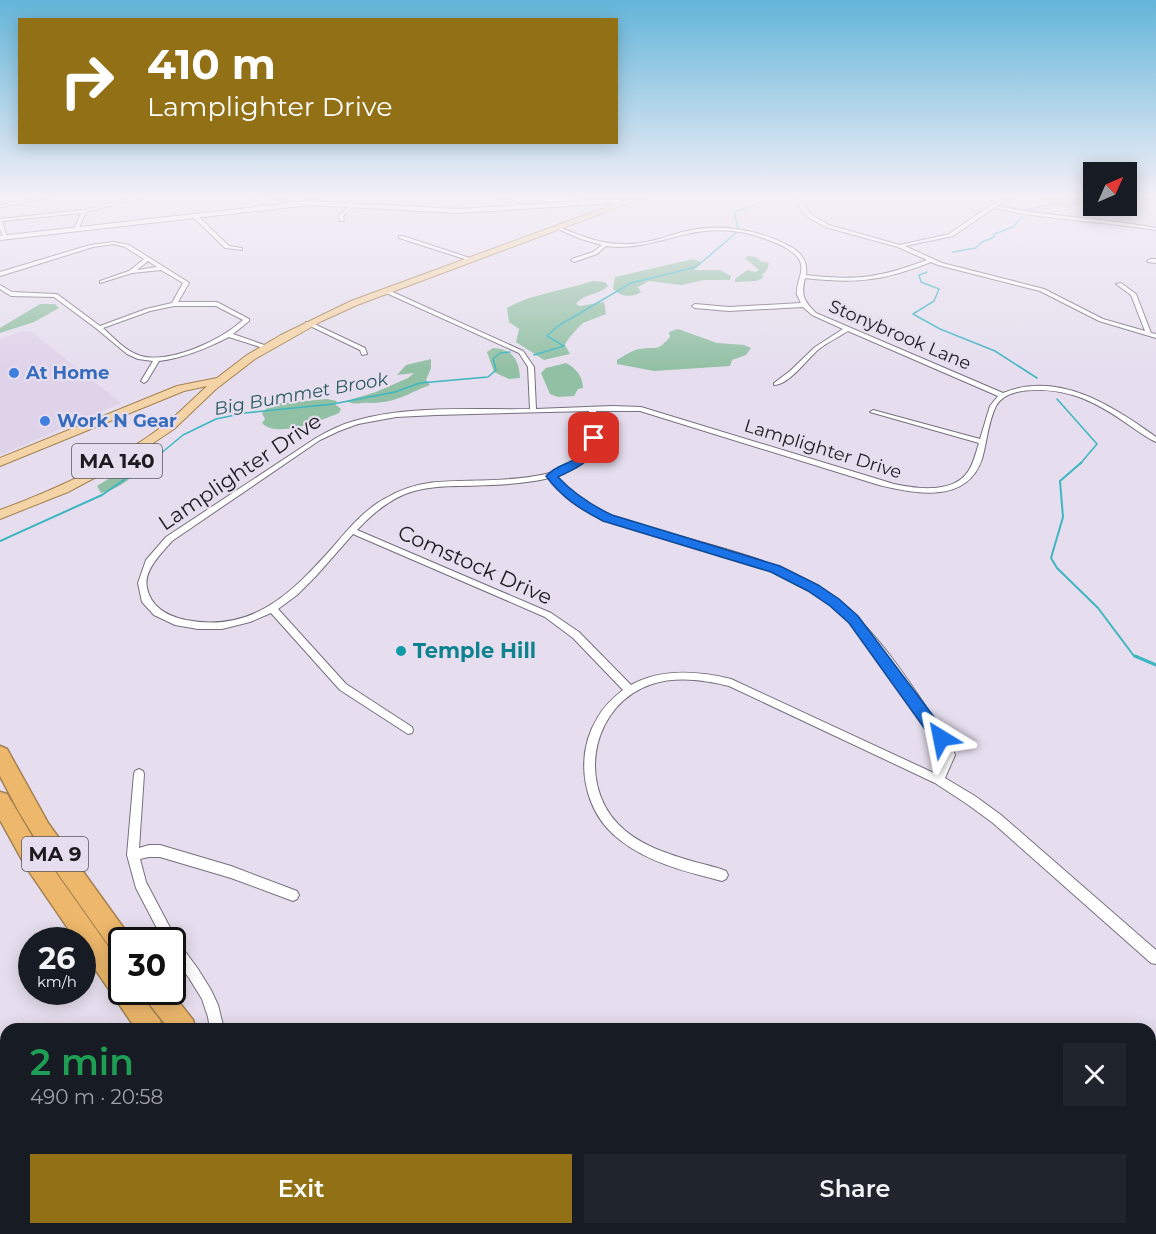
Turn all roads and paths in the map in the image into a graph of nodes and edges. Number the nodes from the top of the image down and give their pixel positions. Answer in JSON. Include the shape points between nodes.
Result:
{"nodes":[{"id":1,"x":67,"y":255,"type":"edge"},
{"id":2,"x":140,"y":255,"type":"edge"},
{"id":3,"x":456,"y":255,"type":"edge"},
{"id":4,"x":488,"y":255,"type":"edge"},
{"id":5,"x":590,"y":255,"type":"edge"},
{"id":6,"x":796,"y":255,"type":"edge"},
{"id":7,"x":919,"y":255,"type":"edge"},
{"id":8,"x":147,"y":259,"type":"junction"},
{"id":9,"x":473,"y":260,"type":"junction"},
{"id":10,"x":574,"y":260,"type":"dead end"},
{"id":11,"x":931,"y":260,"type":"junction"},
{"id":12,"x":163,"y":268,"type":"junction"},
{"id":13,"x":131,"y":272,"type":"junction"},
{"id":14,"x":0,"y":274,"type":"edge"},
{"id":15,"x":803,"y":276,"type":"junction"},
{"id":16,"x":102,"y":282,"type":"dead end"},
{"id":17,"x":1119,"y":284,"type":"dead end"},
{"id":18,"x":0,"y":287,"type":"edge"},
{"id":19,"x":386,"y":291,"type":"junction"},
{"id":20,"x":174,"y":304,"type":"junction"},
{"id":21,"x":803,"y":305,"type":"junction"},
{"id":22,"x":695,"y":306,"type":"dead end"},
{"id":23,"x":308,"y":324,"type":"junction"},
{"id":24,"x":99,"y":328,"type":"junction"},
{"id":25,"x":848,"y":329,"type":"junction"},
{"id":26,"x":227,"y":334,"type":"junction"},
{"id":27,"x":1149,"y":334,"type":"junction"},
{"id":28,"x":1156,"y":336,"type":"edge"},
{"id":29,"x":265,"y":347,"type":"junction"},
{"id":30,"x":364,"y":354,"type":"dead end"},
{"id":31,"x":157,"y":359,"type":"junction"},
{"id":32,"x":144,"y":381,"type":"dead end"},
{"id":33,"x":219,"y":381,"type":"junction"},
{"id":34,"x":776,"y":384,"type":"dead end"},
{"id":35,"x":168,"y":393,"type":"junction"},
{"id":36,"x":1002,"y":395,"type":"junction"},
{"id":37,"x":198,"y":401,"type":"junction"},
{"id":38,"x":592,"y":409,"type":"junction"},
{"id":39,"x":532,"y":410,"type":"junction"},
{"id":40,"x":873,"y":412,"type":"dead end"},
{"id":41,"x":1156,"y":440,"type":"edge"},
{"id":42,"x":982,"y":442,"type":"junction"},
{"id":43,"x":0,"y":462,"type":"edge"},
{"id":44,"x":551,"y":476,"type":"junction"},
{"id":45,"x":0,"y":515,"type":"edge"},
{"id":46,"x":353,"y":531,"type":"junction"},
{"id":47,"x":273,"y":610,"type":"junction"},
{"id":48,"x":629,"y":690,"type":"junction"},
{"id":49,"x":408,"y":730,"type":"dead end"},
{"id":50,"x":0,"y":755,"type":"edge"},
{"id":51,"x":140,"y":774,"type":"dead end"},
{"id":52,"x":939,"y":780,"type":"junction"},
{"id":53,"x":0,"y":801,"type":"edge"},
{"id":54,"x":134,"y":855,"type":"junction"},
{"id":55,"x":722,"y":875,"type":"dead end"},
{"id":56,"x":293,"y":896,"type":"dead end"},
{"id":57,"x":109,"y":927,"type":"edge"},
{"id":58,"x":163,"y":927,"type":"edge"},
{"id":59,"x":1156,"y":958,"type":"edge"},
{"id":60,"x":186,"y":963,"type":"edge"},
{"id":61,"x":108,"y":967,"type":"edge"},
{"id":62,"x":133,"y":1005,"type":"edge"},
{"id":63,"x":166,"y":1005,"type":"edge"},
{"id":64,"x":147,"y":1023,"type":"edge"},
{"id":65,"x":179,"y":1023,"type":"edge"},
{"id":66,"x":217,"y":1023,"type":"edge"}],
"edges":[{"from":1,"to":14,"type":"street"},
{"from":2,"to":8,"type":"street"},
{"from":3,"to":9,"type":"street"},
{"from":4,"to":9,"type":"main road","number":"MA 140"},
{"from":5,"to":10,"type":"street"},
{"from":6,"to":15,"type":"street","name":"Stonybrook Lane","via":[[804,264]]},
{"from":7,"to":11,"type":"street"},
{"from":8,"to":12,"type":"street"},
{"from":8,"to":13,"type":"street"},
{"from":9,"to":19,"type":"main road","number":"MA 140"},
{"from":11,"to":15,"type":"street","via":[[869,281]]},
{"from":11,"to":27,"type":"street","via":[[1042,290],[1094,317]]},
{"from":12,"to":13,"type":"street"},
{"from":12,"to":20,"type":"street","via":[[186,282]]},
{"from":13,"to":16,"type":"street"},
{"from":15,"to":21,"type":"street","name":"Stonybrook Lane","via":[[798,295]]},
{"from":17,"to":27,"type":"street","via":[[1133,294]]},
{"from":18,"to":24,"type":"street","via":[[14,294],[55,295]]},
{"from":19,"to":23,"type":"main road","number":"MA 140"},
{"from":19,"to":39,"type":"street","via":[[521,352],[531,367]]},
{"from":20,"to":24,"type":"street"},
{"from":20,"to":26,"type":"street","via":[[217,304],[246,319]]},
{"from":21,"to":22,"type":"street","via":[[729,309]]},
{"from":21,"to":25,"type":"street","name":"Stonybrook Lane"},
{"from":23,"to":29,"type":"main road","number":"MA 140"},
{"from":23,"to":30,"type":"street","via":[[361,348]]},
{"from":24,"to":31,"type":"street","via":[[136,357]]},
{"from":25,"to":34,"type":"street","via":[[817,348]]},
{"from":25,"to":36,"type":"street","name":"Stonybrook Lane"},
{"from":26,"to":29,"type":"street"},
{"from":26,"to":31,"type":"street","via":[[182,355]]},
{"from":27,"to":28,"type":"street"},
{"from":29,"to":33,"type":"main road","number":"MA 140"},
{"from":31,"to":32,"type":"street"},
{"from":33,"to":35,"type":"main road","via":[[193,384]]},
{"from":33,"to":37,"type":"main road","number":"MA 140"},
{"from":35,"to":37,"type":"main road","via":[[192,392]]},
{"from":35,"to":43,"type":"main road"},
{"from":36,"to":41,"type":"street","via":[[1040,388],[1078,394],[1114,410]]},
{"from":36,"to":42,"type":"street","name":"Lamplighter Drive","via":[[992,407]]},
{"from":37,"to":45,"type":"main road","number":"MA 140","via":[[162,432],[115,462],[64,489]]},
{"from":38,"to":39,"type":"street","name":"Lamplighter Drive"},
{"from":38,"to":42,"type":"street","name":"Lamplighter Drive","via":[[624,408],[659,414],[909,490],[941,489],[961,481],[973,471]]},
{"from":38,"to":44,"type":"street","name":"Lamplighter Drive","via":[[594,438],[587,455],[575,466]]},
{"from":39,"to":47,"type":"street","name":"Lamplighter Drive","via":[[398,414],[340,427],[174,536],[155,554],[143,578],[144,594],[151,608],[165,619],[185,626],[229,625]]},
{"from":40,"to":42,"type":"street"},
{"from":44,"to":46,"type":"street","name":"Lamplighter Drive","via":[[419,486],[386,500]]},
{"from":44,"to":52,"type":"street","via":[[569,495],[598,514],[776,569],[834,602],[870,639],[948,748],[950,755]]},
{"from":46,"to":47,"type":"street","name":"Lamplighter Drive","via":[[302,588]]},
{"from":46,"to":48,"type":"street","name":"Comstock Drive","via":[[548,615],[576,635]]},
{"from":47,"to":49,"type":"street","via":[[335,680]]},
{"from":48,"to":52,"type":"street","via":[[667,677],[722,681]]},
{"from":48,"to":55,"type":"street","via":[[606,712],[590,746],[588,776],[594,799],[614,827],[637,844],[662,857]]},
{"from":50,"to":57,"type":"highway","number":"MA 9","via":[[36,824]]},
{"from":51,"to":54,"type":"street"},
{"from":52,"to":59,"type":"street","via":[[997,819]]},
{"from":53,"to":61,"type":"highway","number":"MA 9","via":[[34,860]]},
{"from":54,"to":56,"type":"street","via":[[160,851]]},
{"from":54,"to":58,"type":"street","via":[[140,884]]},
{"from":60,"to":66,"type":"street","via":[[204,989]]},
{"from":62,"to":64,"type":"highway"},
{"from":63,"to":65,"type":"highway"}]}
